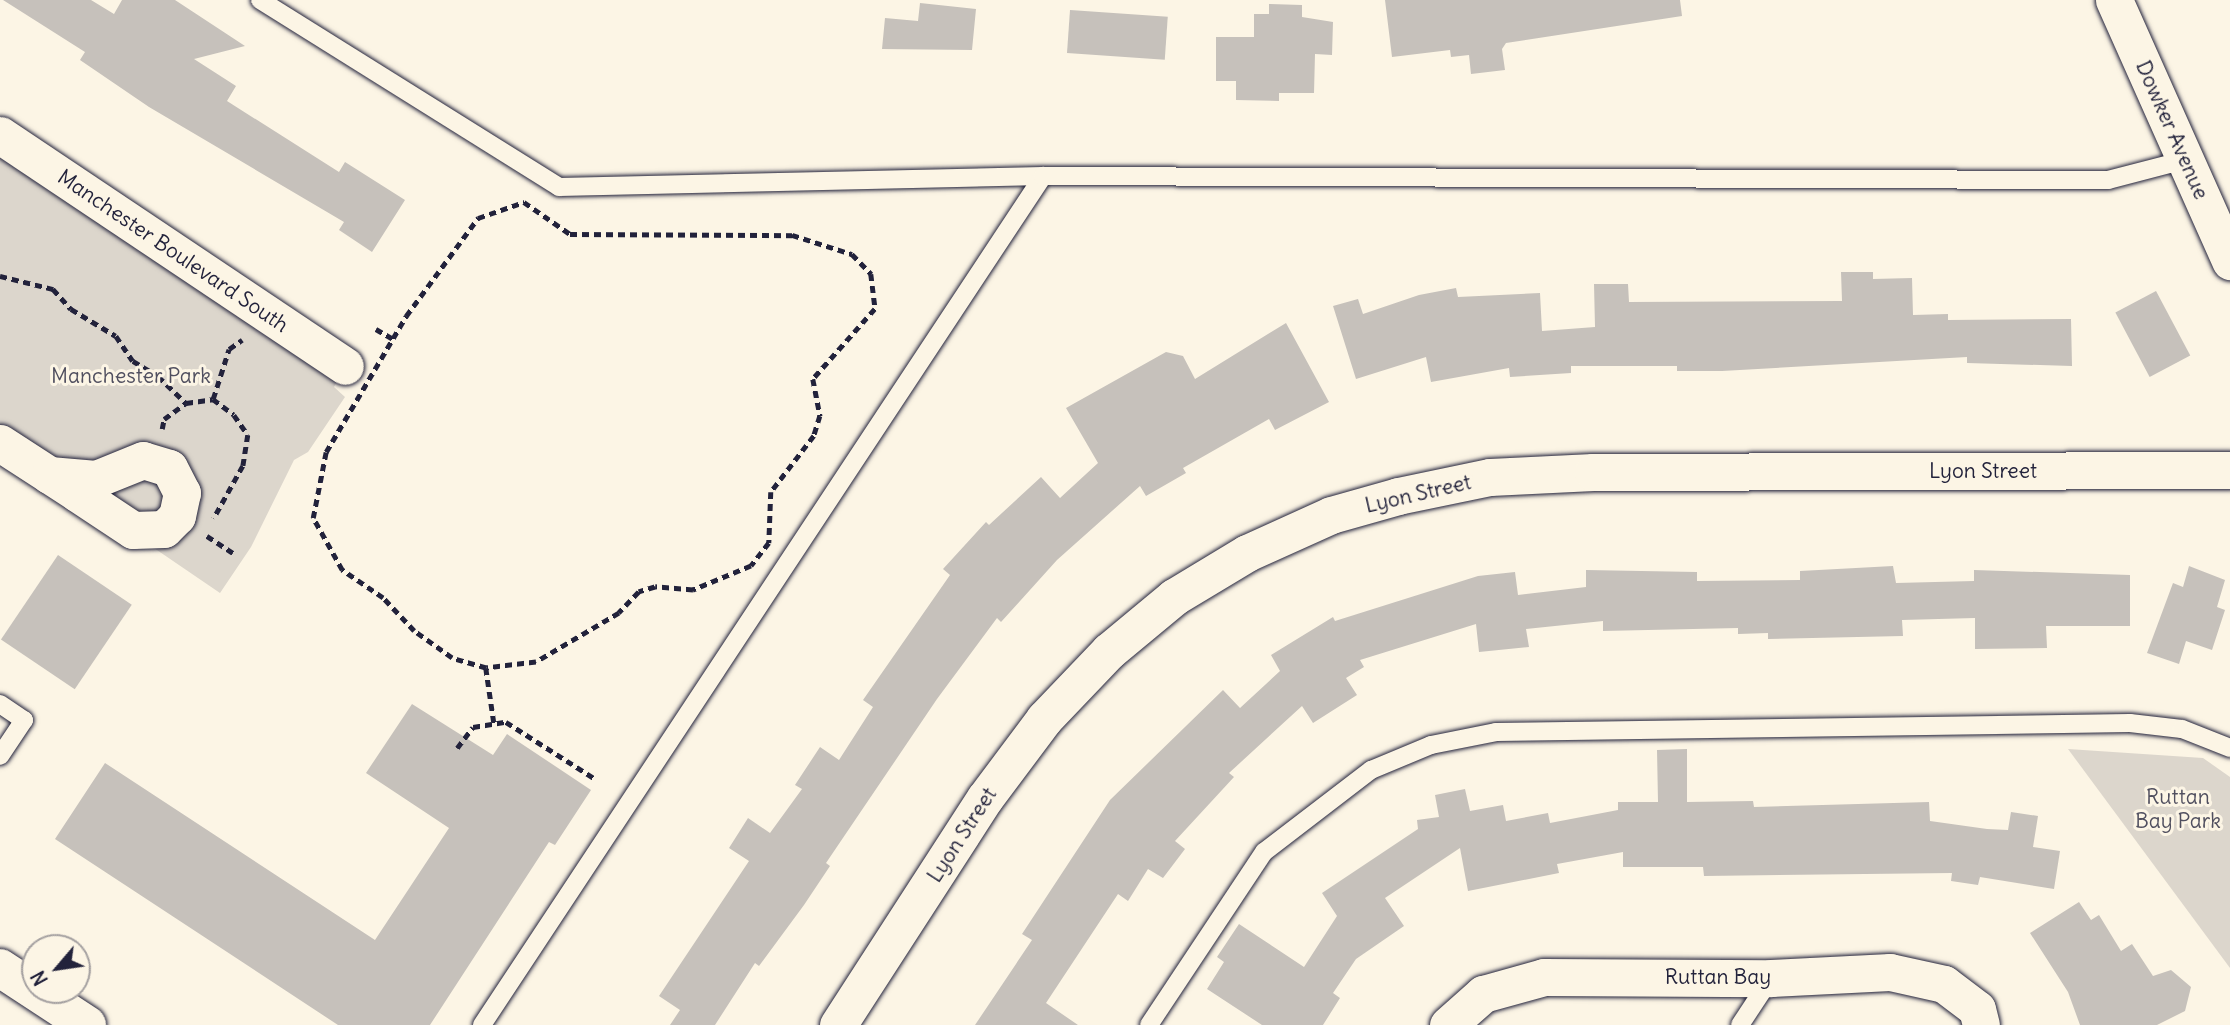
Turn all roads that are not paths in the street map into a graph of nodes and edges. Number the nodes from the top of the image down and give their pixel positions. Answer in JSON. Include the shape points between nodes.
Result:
{"nodes":[{"id":1,"x":260,"y":0,"type":"edge"},
{"id":2,"x":2123,"y":3,"type":"edge"},
{"id":3,"x":0,"y":135,"type":"edge"},
{"id":4,"x":2185,"y":160,"type":"junction"},
{"id":5,"x":1043,"y":176,"type":"junction"},
{"id":6,"x":2228,"y":250,"type":"edge"},
{"id":7,"x":345,"y":366,"type":"dead end"},
{"id":8,"x":0,"y":443,"type":"edge"},
{"id":9,"x":2230,"y":470,"type":"edge"},
{"id":10,"x":49,"y":475,"type":"dead end"},
{"id":11,"x":0,"y":704,"type":"edge"},
{"id":12,"x":2230,"y":748,"type":"edge"},
{"id":13,"x":0,"y":756,"type":"edge"},
{"id":14,"x":0,"y":968,"type":"edge"},
{"id":15,"x":1771,"y":978,"type":"junction"},
{"id":16,"x":86,"y":1025,"type":"edge"},
{"id":17,"x":482,"y":1025,"type":"edge"},
{"id":18,"x":838,"y":1025,"type":"edge"},
{"id":19,"x":1149,"y":1025,"type":"edge"},
{"id":20,"x":1448,"y":1025,"type":"edge"},
{"id":21,"x":1740,"y":1025,"type":"edge"},
{"id":22,"x":1981,"y":1025,"type":"edge"}],
"edges":[{"from":1,"to":5,"type":"lane","via":[[559,187]]},
{"from":2,"to":4,"type":"street","name":"Dowker Avenue"},
{"from":3,"to":7,"type":"street","name":"Manchester Boulevard South"},
{"from":4,"to":5,"type":"lane","via":[[2108,180]]},
{"from":4,"to":6,"type":"street","name":"Dowker Avenue"},
{"from":5,"to":17,"type":"lane"},
{"from":8,"to":10,"type":"street"},
{"from":9,"to":18,"type":"street","name":"Lyon Street","via":[[1592,472],[1490,477],[1331,515],[1247,553],[1174,597],[1100,661],[1044,719],[985,798]]},
{"from":11,"to":13,"type":"lane","via":[[24,720]]},
{"from":12,"to":19,"type":"lane","via":[[2182,729],[2118,723],[1496,732],[1431,746],[1371,770],[1264,852]]},
{"from":14,"to":16,"type":"street"},
{"from":15,"to":20,"type":"street","name":"Ruttan Bay","via":[[1544,977],[1483,994]]},
{"from":15,"to":21,"type":"lane"},
{"from":15,"to":22,"type":"street","name":"Ruttan Bay","via":[[1890,972],[1944,984],[1977,1009]]}]}
